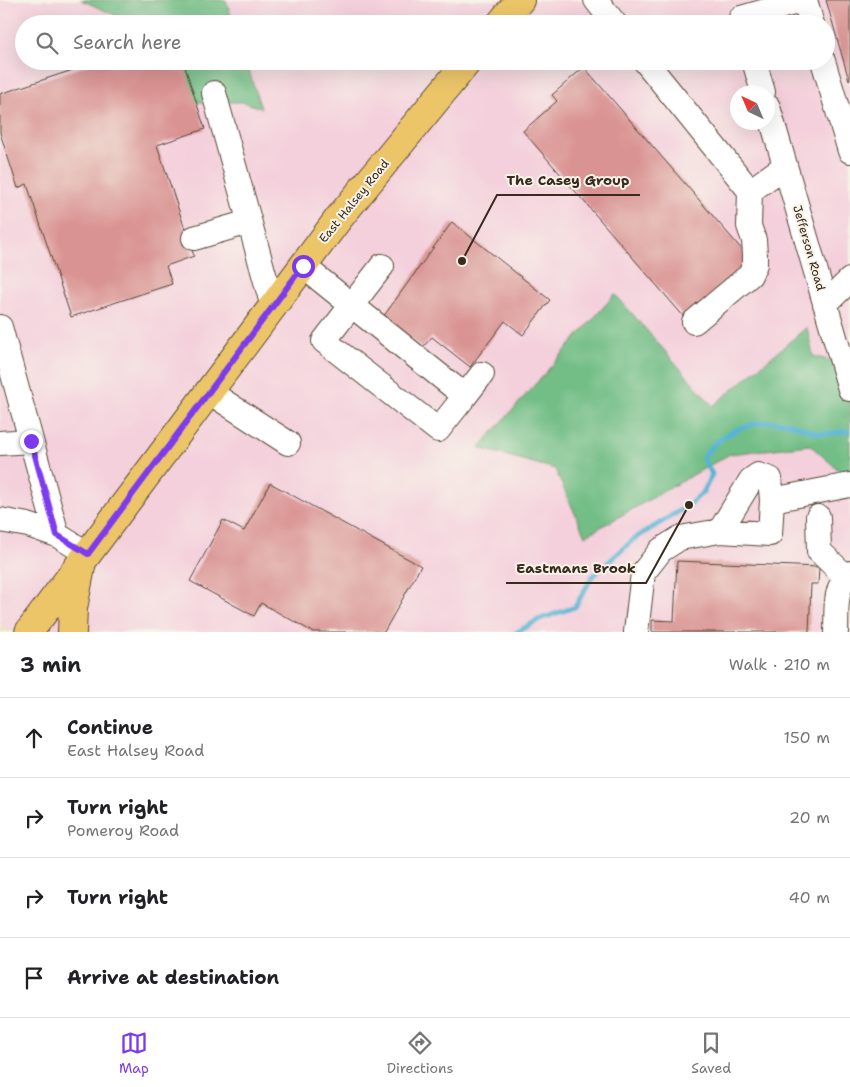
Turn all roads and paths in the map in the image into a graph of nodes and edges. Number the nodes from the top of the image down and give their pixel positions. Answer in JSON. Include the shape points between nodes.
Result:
{"nodes":[{"id":1,"x":520,"y":0,"type":"edge"},
{"id":2,"x":596,"y":0,"type":"edge"},
{"id":3,"x":805,"y":0,"type":"edge"},
{"id":4,"x":740,"y":14,"type":"edge"},
{"id":5,"x":508,"y":15,"type":"edge"},
{"id":6,"x":608,"y":15,"type":"edge"},
{"id":7,"x":809,"y":15,"type":"edge"},
{"id":8,"x":461,"y":70,"type":"edge"},
{"id":9,"x":652,"y":70,"type":"edge"},
{"id":10,"x":757,"y":70,"type":"edge"},
{"id":11,"x":827,"y":70,"type":"edge"},
{"id":12,"x":761,"y":85,"type":"edge"},
{"id":13,"x":214,"y":94,"type":"dead end"},
{"id":14,"x":775,"y":130,"type":"edge"},
{"id":15,"x":850,"y":151,"type":"edge"},
{"id":16,"x":785,"y":166,"type":"junction"},
{"id":17,"x":750,"y":191,"type":"junction"},
{"id":18,"x":249,"y":222,"type":"junction"},
{"id":19,"x":194,"y":238,"type":"dead end"},
{"id":20,"x":303,"y":266,"type":"junction"},
{"id":21,"x":382,"y":266,"type":"dead end"},
{"id":22,"x":850,"y":280,"type":"edge"},
{"id":23,"x":825,"y":304,"type":"junction"},
{"id":24,"x":351,"y":305,"type":"junction"},
{"id":25,"x":273,"y":307,"type":"junction"},
{"id":26,"x":694,"y":322,"type":"dead end"},
{"id":27,"x":0,"y":327,"type":"edge"},
{"id":28,"x":845,"y":354,"type":"edge"},
{"id":29,"x":482,"y":374,"type":"dead end"},
{"id":30,"x":850,"y":389,"type":"edge"},
{"id":31,"x":209,"y":392,"type":"junction"},
{"id":32,"x":465,"y":396,"type":"junction"},
{"id":33,"x":31,"y":441,"type":"junction"},
{"id":34,"x":0,"y":443,"type":"edge"},
{"id":35,"x":288,"y":443,"type":"dead end"},
{"id":36,"x":850,"y":485,"type":"edge"},
{"id":37,"x":772,"y":500,"type":"junction"},
{"id":38,"x":818,"y":517,"type":"dead end"},
{"id":39,"x":0,"y":520,"type":"edge"},
{"id":40,"x":720,"y":531,"type":"junction"},
{"id":41,"x":57,"y":535,"type":"junction"},
{"id":42,"x":85,"y":557,"type":"junction"},
{"id":43,"x":848,"y":575,"type":"edge"},
{"id":44,"x":29,"y":632,"type":"edge"},
{"id":45,"x":72,"y":632,"type":"edge"},
{"id":46,"x":636,"y":632,"type":"edge"},
{"id":47,"x":836,"y":632,"type":"edge"}],
"edges":[{"from":1,"to":5,"type":"main road"},
{"from":2,"to":6,"type":"street"},
{"from":3,"to":4,"type":"street"},
{"from":3,"to":7,"type":"street"},
{"from":8,"to":20,"type":"main road","name":"East Halsey Road"},
{"from":9,"to":17,"type":"street"},
{"from":10,"to":12,"type":"street"},
{"from":11,"to":15,"type":"street"},
{"from":13,"to":18,"type":"street"},
{"from":14,"to":16,"type":"street","name":"Jefferson Road"},
{"from":16,"to":17,"type":"street"},
{"from":16,"to":23,"type":"street","name":"Jefferson Road"},
{"from":17,"to":26,"type":"street","via":[[749,226],[754,240],[755,264],[750,275]]},
{"from":18,"to":19,"type":"street"},
{"from":18,"to":25,"type":"street"},
{"from":20,"to":24,"type":"street"},
{"from":20,"to":25,"type":"main road","name":"East Halsey Road"},
{"from":21,"to":24,"type":"street"},
{"from":22,"to":23,"type":"street"},
{"from":23,"to":28,"type":"street","name":"Jefferson Road"},
{"from":24,"to":32,"type":"street"},
{"from":24,"to":32,"type":"street","via":[[324,340],[438,430]]},
{"from":25,"to":31,"type":"main road","name":"East Halsey Road"},
{"from":27,"to":33,"type":"street"},
{"from":28,"to":30,"type":"street","name":"Jefferson Road"},
{"from":29,"to":32,"type":"street"},
{"from":31,"to":35,"type":"street"},
{"from":31,"to":42,"type":"main road","name":"East Halsey Road"},
{"from":33,"to":34,"type":"street"},
{"from":33,"to":41,"type":"street"},
{"from":36,"to":37,"type":"street"},
{"from":37,"to":40,"type":"street","via":[[770,534]]},
{"from":37,"to":40,"type":"street","via":[[770,479],[758,475],[751,480]]},
{"from":38,"to":43,"type":"street","via":[[819,551]]},
{"from":39,"to":41,"type":"street"},
{"from":40,"to":46,"type":"street","via":[[680,538],[661,550],[643,573]]},
{"from":41,"to":42,"type":"street"},
{"from":42,"to":44,"type":"main road","name":"East Halsey Road"},
{"from":42,"to":45,"type":"main road","via":[[73,608]]},
{"from":43,"to":47,"type":"street","via":[[837,590]]}]}
